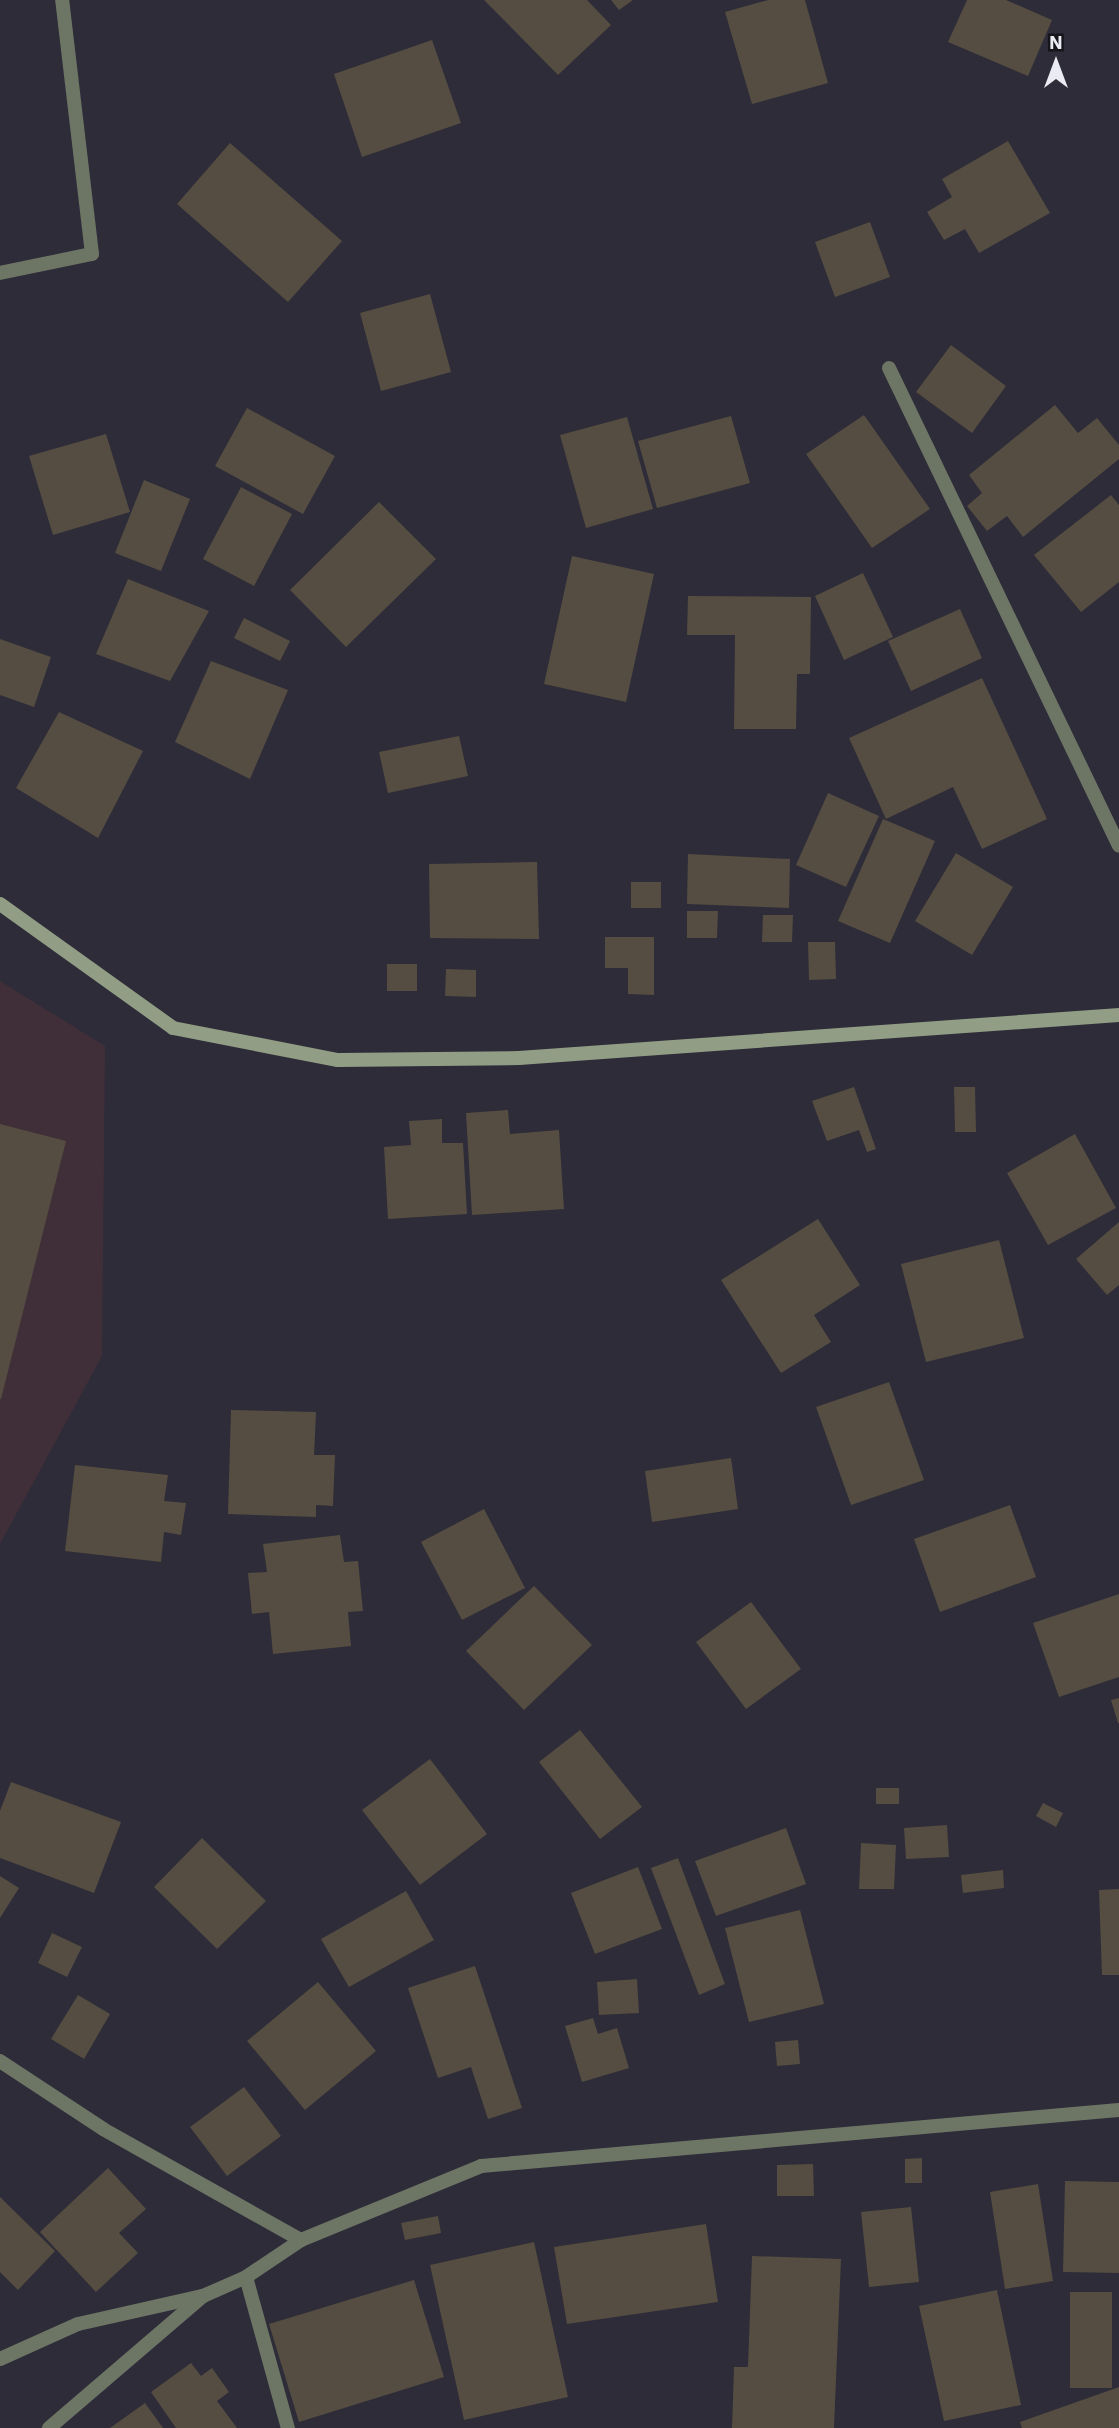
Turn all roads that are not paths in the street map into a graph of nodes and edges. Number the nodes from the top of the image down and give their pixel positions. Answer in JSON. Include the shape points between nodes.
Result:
{"nodes":[{"id":1,"x":62,"y":0,"type":"edge"},
{"id":2,"x":0,"y":273,"type":"edge"},
{"id":3,"x":889,"y":368,"type":"dead end"},
{"id":4,"x":1119,"y":845,"type":"edge"},
{"id":5,"x":0,"y":904,"type":"edge"},
{"id":6,"x":1119,"y":1015,"type":"edge"},
{"id":7,"x":0,"y":2061,"type":"edge"},
{"id":8,"x":1119,"y":2110,"type":"edge"},
{"id":9,"x":302,"y":2240,"type":"junction"},
{"id":10,"x":246,"y":2277,"type":"junction"},
{"id":11,"x":203,"y":2296,"type":"junction"},
{"id":12,"x":0,"y":2359,"type":"edge"},
{"id":13,"x":49,"y":2428,"type":"edge"},
{"id":14,"x":288,"y":2428,"type":"edge"}],
"edges":[{"from":1,"to":2,"type":"street","via":[[92,254]]},
{"from":3,"to":4,"type":"street"},
{"from":5,"to":6,"type":"street","via":[[173,1028],[338,1060],[519,1058]]},
{"from":7,"to":9,"type":"street","via":[[103,2129]]},
{"from":8,"to":9,"type":"street","via":[[481,2166]]},
{"from":9,"to":10,"type":"street"},
{"from":10,"to":11,"type":"street"},
{"from":10,"to":14,"type":"street"},
{"from":11,"to":12,"type":"street","via":[[78,2324]]},
{"from":11,"to":13,"type":"street"}]}
